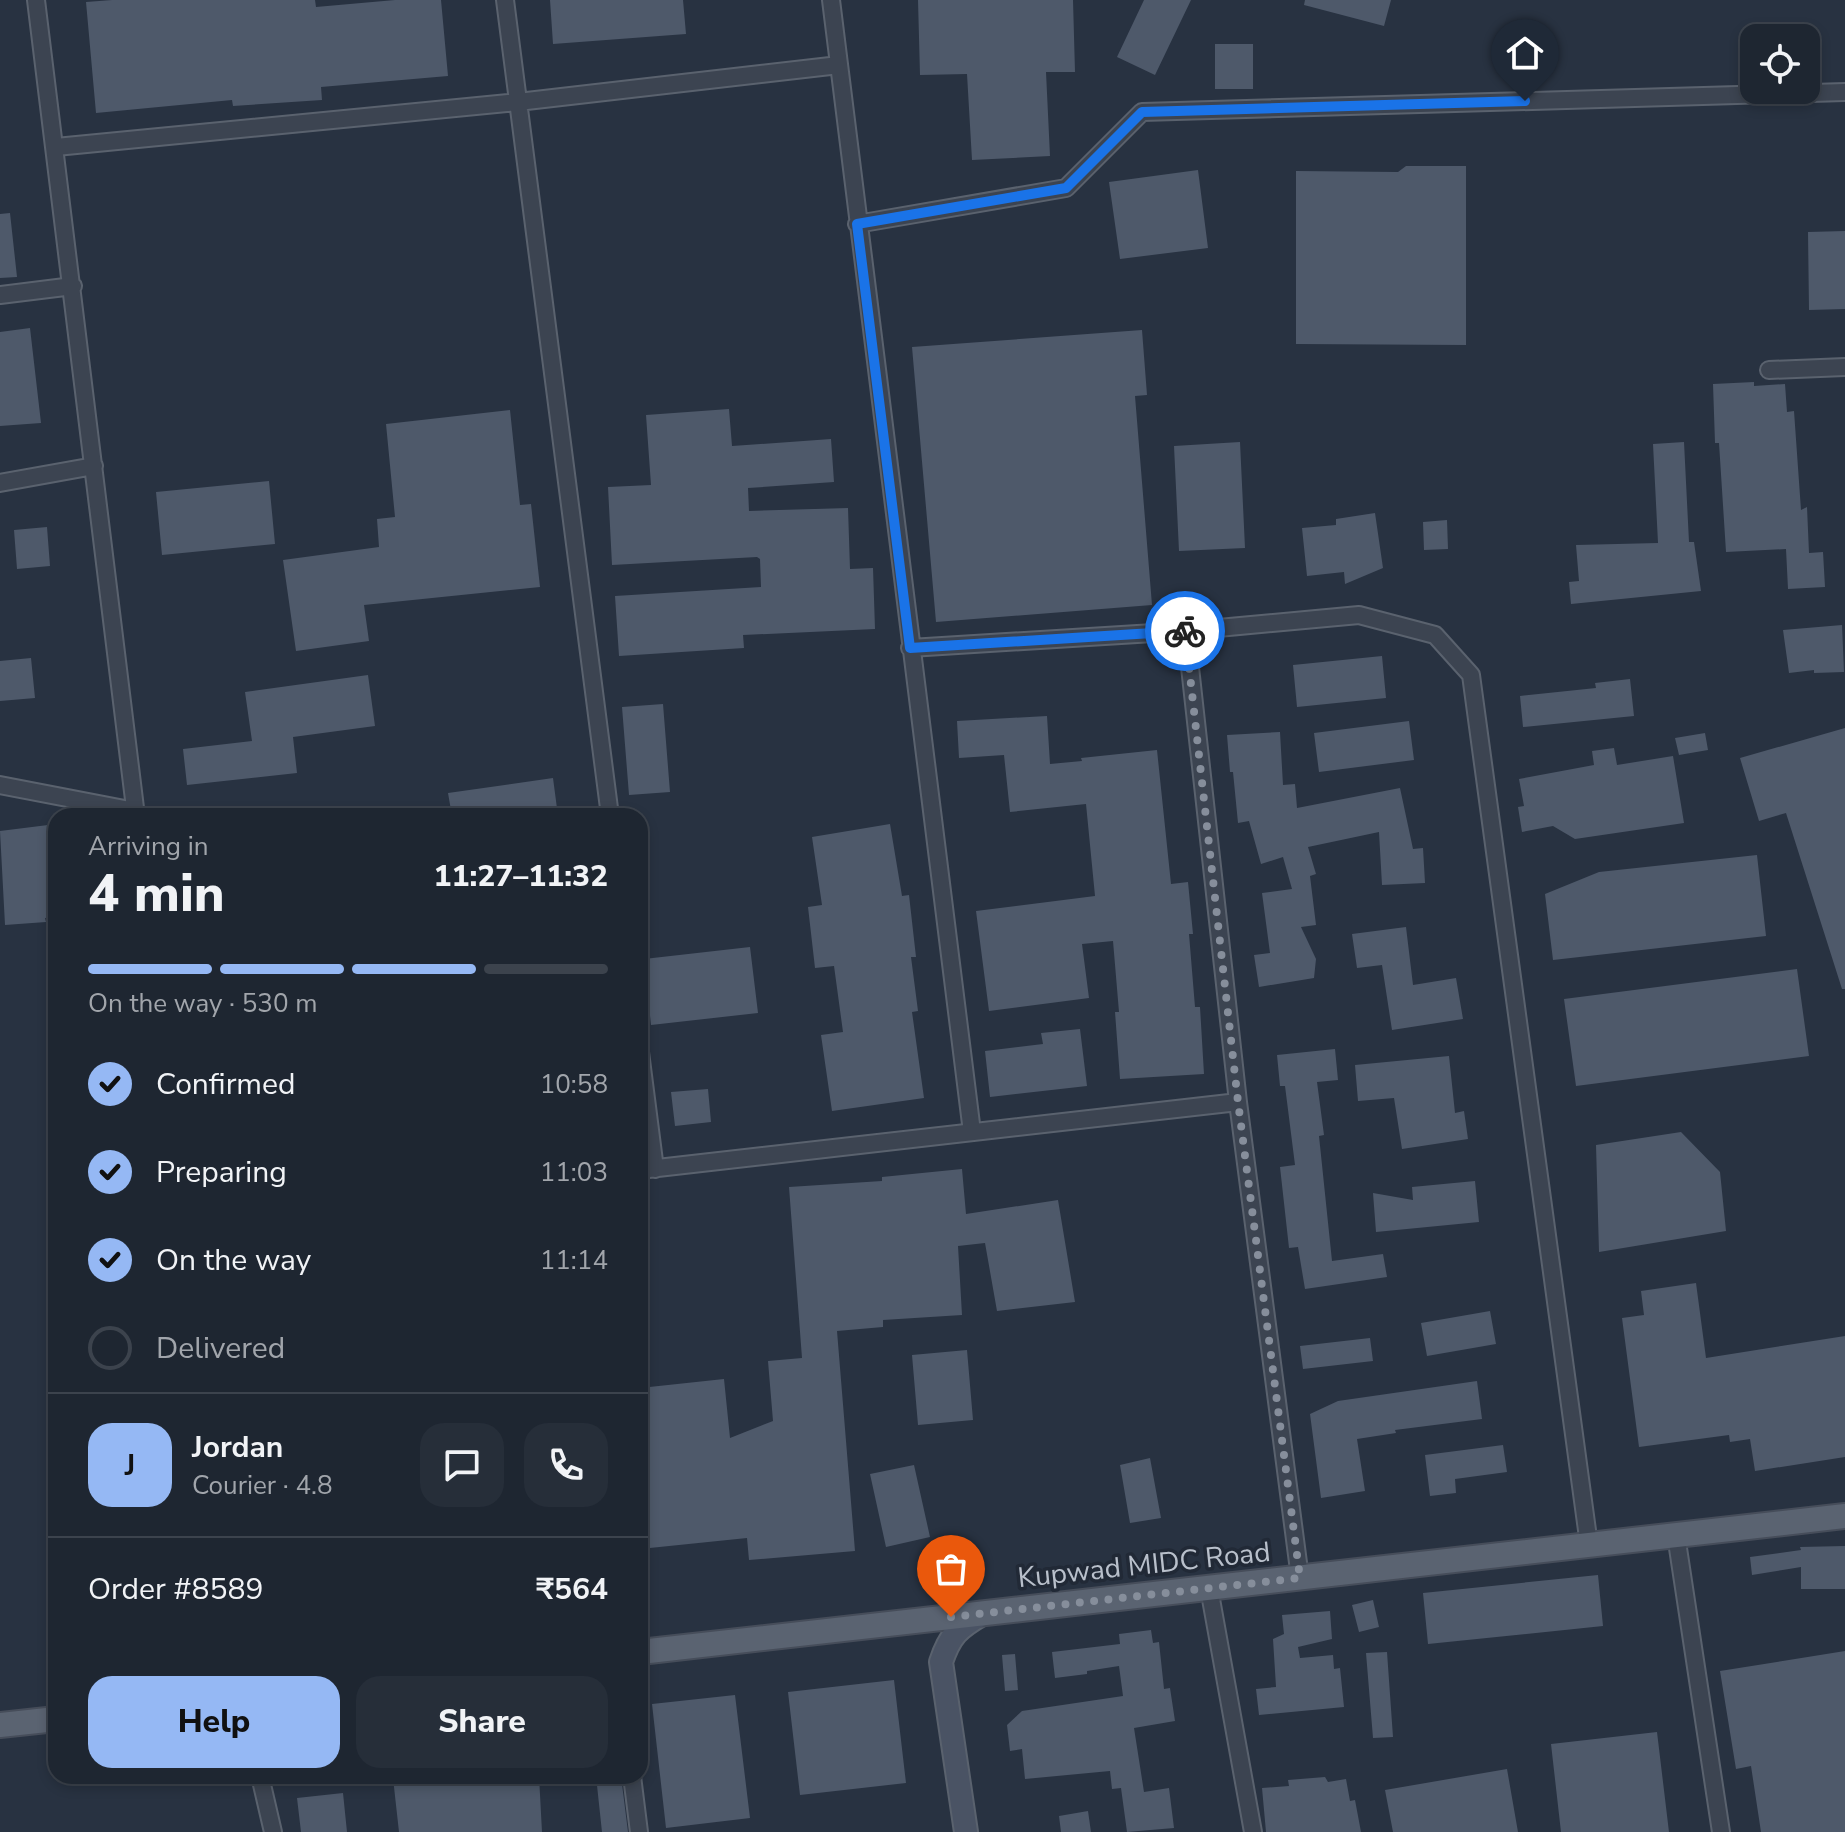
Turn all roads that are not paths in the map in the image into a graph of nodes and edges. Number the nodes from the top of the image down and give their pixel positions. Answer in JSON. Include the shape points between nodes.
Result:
{"nodes":[{"id":1,"x":36,"y":0,"type":"edge"},
{"id":2,"x":505,"y":0,"type":"edge"},
{"id":3,"x":831,"y":0,"type":"edge"},
{"id":4,"x":839,"y":65,"type":"junction"},
{"id":5,"x":1845,"y":92,"type":"edge"},
{"id":6,"x":518,"y":102,"type":"junction"},
{"id":7,"x":56,"y":147,"type":"junction"},
{"id":8,"x":857,"y":224,"type":"junction"},
{"id":9,"x":73,"y":286,"type":"junction"},
{"id":10,"x":0,"y":295,"type":"edge"},
{"id":11,"x":1845,"y":367,"type":"edge"},
{"id":12,"x":1769,"y":370,"type":"dead end"},
{"id":13,"x":94,"y":466,"type":"junction"},
{"id":14,"x":0,"y":483,"type":"edge"},
{"id":15,"x":1186,"y":631,"type":"junction"},
{"id":16,"x":910,"y":648,"type":"junction"},
{"id":17,"x":0,"y":785,"type":"edge"},
{"id":18,"x":112,"y":808,"type":"edge"},
{"id":19,"x":135,"y":808,"type":"edge"},
{"id":20,"x":609,"y":808,"type":"edge"},
{"id":21,"x":1238,"y":1102,"type":"junction"},
{"id":22,"x":972,"y":1132,"type":"junction"},
{"id":23,"x":648,"y":1170,"type":"edge"},
{"id":24,"x":1845,"y":1516,"type":"edge"},
{"id":25,"x":1676,"y":1535,"type":"junction"},
{"id":26,"x":1589,"y":1545,"type":"junction"},
{"id":27,"x":1300,"y":1578,"type":"junction"},
{"id":28,"x":1209,"y":1588,"type":"junction"},
{"id":29,"x":982,"y":1614,"type":"junction"},
{"id":30,"x":648,"y":1651,"type":"edge"},
{"id":31,"x":48,"y":1720,"type":"edge"},
{"id":32,"x":0,"y":1725,"type":"edge"},
{"id":33,"x":262,"y":1784,"type":"edge"},
{"id":34,"x":633,"y":1784,"type":"edge"},
{"id":35,"x":273,"y":1832,"type":"edge"},
{"id":36,"x":639,"y":1832,"type":"edge"},
{"id":37,"x":966,"y":1832,"type":"edge"},
{"id":38,"x":1253,"y":1832,"type":"edge"},
{"id":39,"x":1721,"y":1832,"type":"edge"}],
"edges":[{"from":1,"to":7,"type":"street"},
{"from":2,"to":6,"type":"street"},
{"from":3,"to":4,"type":"street"},
{"from":4,"to":6,"type":"street"},
{"from":4,"to":8,"type":"street"},
{"from":5,"to":8,"type":"street","via":[[1142,112],[1066,188]]},
{"from":6,"to":7,"type":"street"},
{"from":6,"to":20,"type":"street"},
{"from":7,"to":9,"type":"street"},
{"from":8,"to":16,"type":"street"},
{"from":9,"to":10,"type":"street"},
{"from":9,"to":13,"type":"street"},
{"from":11,"to":12,"type":"street"},
{"from":13,"to":14,"type":"street"},
{"from":13,"to":19,"type":"street"},
{"from":15,"to":16,"type":"street"},
{"from":15,"to":21,"type":"street"},
{"from":15,"to":26,"type":"street","via":[[1359,615],[1435,635],[1471,675]]},
{"from":16,"to":22,"type":"street"},
{"from":17,"to":18,"type":"street"},
{"from":21,"to":22,"type":"street"},
{"from":21,"to":27,"type":"street"},
{"from":22,"to":23,"type":"street"},
{"from":24,"to":25,"type":"main road","name":"Kupwad MIDC Road"},
{"from":25,"to":26,"type":"main road","name":"Kupwad MIDC Road"},
{"from":25,"to":39,"type":"street"},
{"from":26,"to":27,"type":"main road","name":"Kupwad MIDC Road"},
{"from":27,"to":28,"type":"main road","name":"Kupwad MIDC Road"},
{"from":28,"to":29,"type":"main road","name":"Kupwad MIDC Road"},
{"from":28,"to":38,"type":"street"},
{"from":29,"to":30,"type":"main road","name":"Kupwad MIDC Road"},
{"from":29,"to":37,"type":"main road","via":[[947,1642],[941,1662]]},
{"from":31,"to":32,"type":"main road"},
{"from":33,"to":35,"type":"street"},
{"from":34,"to":36,"type":"street"}]}
